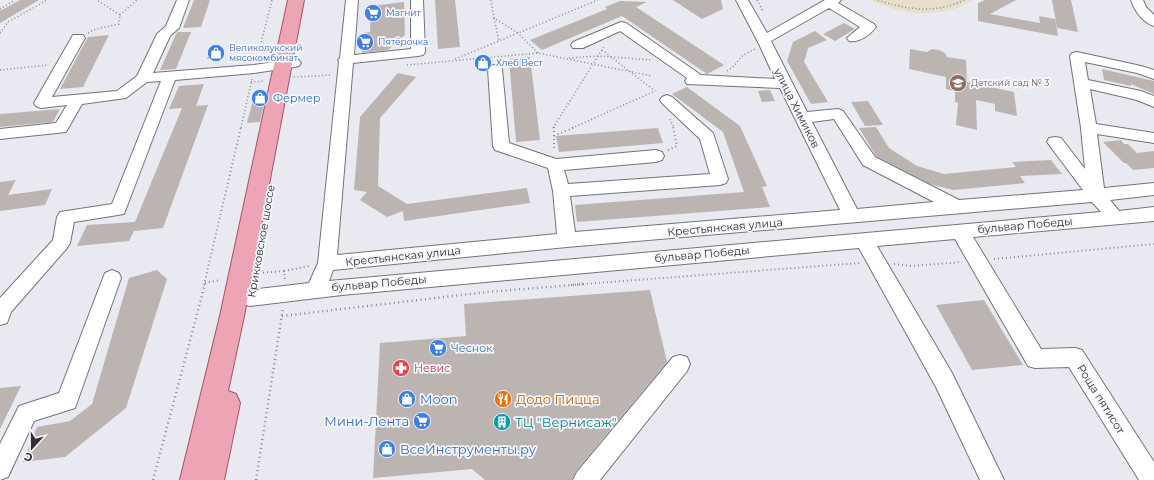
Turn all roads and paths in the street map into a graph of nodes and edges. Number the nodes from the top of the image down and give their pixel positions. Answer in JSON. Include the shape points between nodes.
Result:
{"nodes":[{"id":1,"x":15,"y":0,"type":"edge"},
{"id":2,"x":47,"y":0,"type":"edge"},
{"id":3,"x":97,"y":0,"type":"edge"},
{"id":4,"x":138,"y":0,"type":"edge"},
{"id":5,"x":183,"y":0,"type":"edge"},
{"id":6,"x":272,"y":0,"type":"edge"},
{"id":7,"x":296,"y":0,"type":"edge"},
{"id":8,"x":306,"y":0,"type":"edge"},
{"id":9,"x":354,"y":0,"type":"edge"},
{"id":10,"x":417,"y":0,"type":"edge"},
{"id":11,"x":491,"y":0,"type":"edge"},
{"id":12,"x":598,"y":0,"type":"edge"},
{"id":13,"x":742,"y":0,"type":"edge"},
{"id":14,"x":878,"y":0,"type":"edge"},
{"id":15,"x":964,"y":0,"type":"edge"},
{"id":16,"x":1137,"y":0,"type":"edge"},
{"id":17,"x":831,"y":1,"type":"edge"},
{"id":18,"x":0,"y":9,"type":"edge"},
{"id":19,"x":120,"y":15,"type":"junction"},
{"id":20,"x":494,"y":18,"type":"junction"},
{"id":21,"x":1154,"y":22,"type":"edge"},
{"id":22,"x":616,"y":28,"type":"junction"},
{"id":23,"x":0,"y":33,"type":"edge"},
{"id":24,"x":518,"y":33,"type":"junction"},
{"id":25,"x":78,"y":38,"type":"joint"},
{"id":26,"x":854,"y":38,"type":"dead end"},
{"id":27,"x":499,"y":41,"type":"junction"},
{"id":28,"x":765,"y":42,"type":"junction"},
{"id":29,"x":578,"y":45,"type":"dead end"},
{"id":30,"x":602,"y":50,"type":"junction"},
{"id":31,"x":538,"y":53,"type":"junction"},
{"id":32,"x":598,"y":56,"type":"junction"},
{"id":33,"x":612,"y":58,"type":"junction"},
{"id":34,"x":566,"y":59,"type":"junction"},
{"id":35,"x":452,"y":61,"type":"junction"},
{"id":36,"x":673,"y":62,"type":"junction"},
{"id":37,"x":64,"y":63,"type":"junction"},
{"id":38,"x":593,"y":64,"type":"junction"},
{"id":39,"x":406,"y":65,"type":"dead end"},
{"id":40,"x":344,"y":67,"type":"junction"},
{"id":41,"x":495,"y":69,"type":"dead end"},
{"id":42,"x":0,"y":70,"type":"edge"},
{"id":43,"x":287,"y":71,"type":"junction"},
{"id":44,"x":630,"y":72,"type":"junction"},
{"id":45,"x":724,"y":73,"type":"dead end"},
{"id":46,"x":170,"y":75,"type":"junction"},
{"id":47,"x":253,"y":75,"type":"junction"},
{"id":48,"x":1154,"y":75,"type":"edge"},
{"id":49,"x":652,"y":76,"type":"dead end"},
{"id":50,"x":143,"y":78,"type":"junction"},
{"id":51,"x":1082,"y":83,"type":"junction"},
{"id":52,"x":785,"y":84,"type":"junction"},
{"id":53,"x":660,"y":95,"type":"junction"},
{"id":54,"x":77,"y":100,"type":"junction"},
{"id":55,"x":1154,"y":102,"type":"edge"},
{"id":56,"x":669,"y":118,"type":"dead end"},
{"id":57,"x":802,"y":118,"type":"junction"},
{"id":58,"x":1089,"y":128,"type":"junction"},
{"id":59,"x":0,"y":134,"type":"edge"},
{"id":60,"x":554,"y":136,"type":"junction"},
{"id":61,"x":1154,"y":138,"type":"edge"},
{"id":62,"x":1055,"y":142,"type":"dead end"},
{"id":63,"x":656,"y":156,"type":"joint"},
{"id":64,"x":554,"y":165,"type":"junction"},
{"id":65,"x":1154,"y":189,"type":"edge"},
{"id":66,"x":561,"y":191,"type":"junction"},
{"id":67,"x":1096,"y":194,"type":"junction"},
{"id":68,"x":957,"y":207,"type":"junction"},
{"id":69,"x":1154,"y":214,"type":"edge"},
{"id":70,"x":852,"y":216,"type":"junction"},
{"id":71,"x":1114,"y":216,"type":"junction"},
{"id":72,"x":959,"y":231,"type":"junction"},
{"id":73,"x":567,"y":240,"type":"junction"},
{"id":74,"x":864,"y":240,"type":"junction"},
{"id":75,"x":1154,"y":244,"type":"edge"},
{"id":76,"x":979,"y":261,"type":"junction"},
{"id":77,"x":876,"y":262,"type":"junction"},
{"id":78,"x":327,"y":263,"type":"junction"},
{"id":79,"x":112,"y":278,"type":"dead end"},
{"id":80,"x":316,"y":289,"type":"junction"},
{"id":81,"x":286,"y":293,"type":"junction"},
{"id":82,"x":250,"y":298,"type":"junction"},
{"id":83,"x":282,"y":316,"type":"junction"},
{"id":84,"x":0,"y":317,"type":"edge"},
{"id":85,"x":680,"y":364,"type":"dead end"},
{"id":86,"x":0,"y":469,"type":"edge"},
{"id":87,"x":153,"y":480,"type":"edge"},
{"id":88,"x":194,"y":480,"type":"edge"},
{"id":89,"x":210,"y":480,"type":"edge"},
{"id":90,"x":256,"y":480,"type":"edge"},
{"id":91,"x":585,"y":480,"type":"edge"},
{"id":92,"x":992,"y":480,"type":"edge"},
{"id":93,"x":1152,"y":480,"type":"edge"}],
"edges":[{"from":1,"to":18,"type":"path"},
{"from":2,"to":23,"type":"path","via":[[8,22]]},
{"from":3,"to":19,"type":"path"},
{"from":4,"to":19,"type":"path"},
{"from":5,"to":50,"type":"street","via":[[172,28],[164,34]]},
{"from":6,"to":47,"type":"path"},
{"from":7,"to":43,"type":"main road"},
{"from":8,"to":43,"type":"main road","name":"Крикковское шоссе"},
{"from":9,"to":40,"type":"street"},
{"from":10,"to":40,"type":"street","via":[[418,52]]},
{"from":11,"to":20,"type":"path"},
{"from":12,"to":24,"type":"path"},
{"from":13,"to":28,"type":"street","name":"улица Химиков"},
{"from":14,"to":15,"type":"path","via":[[914,10],[952,6]]},
{"from":16,"to":21,"type":"street","via":[[1140,8]]},
{"from":17,"to":26,"type":"street","via":[[869,27]]},
{"from":17,"to":28,"type":"street"},
{"from":19,"to":25,"type":"path","via":[[119,24],[96,29]]},
{"from":20,"to":24,"type":"path"},
{"from":20,"to":27,"type":"path"},
{"from":22,"to":29,"type":"street"},
{"from":22,"to":30,"type":"path"},
{"from":22,"to":36,"type":"street","via":[[621,26]]},
{"from":24,"to":27,"type":"path"},
{"from":24,"to":31,"type":"path"},
{"from":25,"to":37,"type":"street"},
{"from":27,"to":35,"type":"path"},
{"from":28,"to":45,"type":"path","via":[[743,55]]},
{"from":28,"to":52,"type":"street","name":"улица Химиков"},
{"from":30,"to":32,"type":"path"},
{"from":30,"to":33,"type":"path"},
{"from":31,"to":34,"type":"path"},
{"from":31,"to":35,"type":"path"},
{"from":32,"to":33,"type":"path"},
{"from":32,"to":34,"type":"path"},
{"from":32,"to":38,"type":"path"},
{"from":33,"to":36,"type":"path"},
{"from":33,"to":44,"type":"path"},
{"from":34,"to":38,"type":"path"},
{"from":35,"to":39,"type":"path"},
{"from":36,"to":52,"type":"street","via":[[695,80]]},
{"from":37,"to":42,"type":"path"},
{"from":37,"to":54,"type":"street","via":[[41,104]]},
{"from":38,"to":44,"type":"path"},
{"from":38,"to":60,"type":"path","via":[[553,128]]},
{"from":40,"to":43,"type":"path"},
{"from":40,"to":78,"type":"street"},
{"from":41,"to":64,"type":"street","via":[[501,146]]},
{"from":43,"to":47,"type":"street"},
{"from":43,"to":47,"type":"path"},
{"from":43,"to":82,"type":"main road","name":"Крикковское шоссе"},
{"from":43,"to":88,"type":"main road"},
{"from":44,"to":49,"type":"path"},
{"from":44,"to":53,"type":"path"},
{"from":46,"to":47,"type":"street"},
{"from":46,"to":50,"type":"street"},
{"from":46,"to":84,"type":"street","via":[[118,209],[66,217],[61,243],[3,308]]},
{"from":47,"to":87,"type":"path","via":[[205,283]]},
{"from":48,"to":51,"type":"street","via":[[1078,56]]},
{"from":50,"to":54,"type":"street","via":[[121,95]]},
{"from":51,"to":55,"type":"street","via":[[1141,96]]},
{"from":51,"to":58,"type":"street"},
{"from":52,"to":57,"type":"street","name":"улица Химиков"},
{"from":53,"to":60,"type":"path"},
{"from":53,"to":66,"type":"street","via":[[707,137],[720,179]]},
{"from":54,"to":59,"type":"street","via":[[61,128]]},
{"from":56,"to":63,"type":"path","via":[[674,128],[677,146]]},
{"from":57,"to":68,"type":"street","via":[[838,114],[869,162]]},
{"from":57,"to":70,"type":"street","name":"улица Химиков"},
{"from":58,"to":61,"type":"street"},
{"from":58,"to":67,"type":"street"},
{"from":60,"to":64,"type":"path"},
{"from":62,"to":67,"type":"street"},
{"from":63,"to":64,"type":"street"},
{"from":64,"to":66,"type":"street"},
{"from":65,"to":67,"type":"street","name":"Крестьянская улица"},
{"from":66,"to":73,"type":"street"},
{"from":67,"to":68,"type":"street","name":"Крестьянская улица"},
{"from":67,"to":71,"type":"street"},
{"from":68,"to":70,"type":"street","name":"Крестьянская улица"},
{"from":69,"to":71,"type":"street","name":"бульвар Победы"},
{"from":70,"to":73,"type":"street","name":"Крестьянская улица"},
{"from":71,"to":72,"type":"street","name":"бульвар Победы"},
{"from":72,"to":74,"type":"street","name":"бульвар Победы"},
{"from":72,"to":76,"type":"street","name":"Роща пятисот"},
{"from":73,"to":78,"type":"street","name":"Крестьянская улица"},
{"from":74,"to":77,"type":"street"},
{"from":74,"to":80,"type":"street","name":"бульвар Победы"},
{"from":75,"to":76,"type":"path"},
{"from":76,"to":77,"type":"path","via":[[911,266]]},
{"from":76,"to":93,"type":"street","name":"Роща пятисот","via":[[988,281],[1035,359],[1075,357]]},
{"from":77,"to":83,"type":"path","via":[[487,292]]},
{"from":77,"to":92,"type":"street","via":[[944,380]]},
{"from":78,"to":80,"type":"street"},
{"from":79,"to":86,"type":"street","via":[[67,401],[27,413]]},
{"from":80,"to":81,"type":"street","name":"бульвар Победы"},
{"from":81,"to":82,"type":"street","name":"бульвар Победы"},
{"from":81,"to":83,"type":"path"},
{"from":82,"to":89,"type":"main road","name":"Крикковское шоссе"},
{"from":83,"to":90,"type":"path"},
{"from":85,"to":91,"type":"street"}]}
